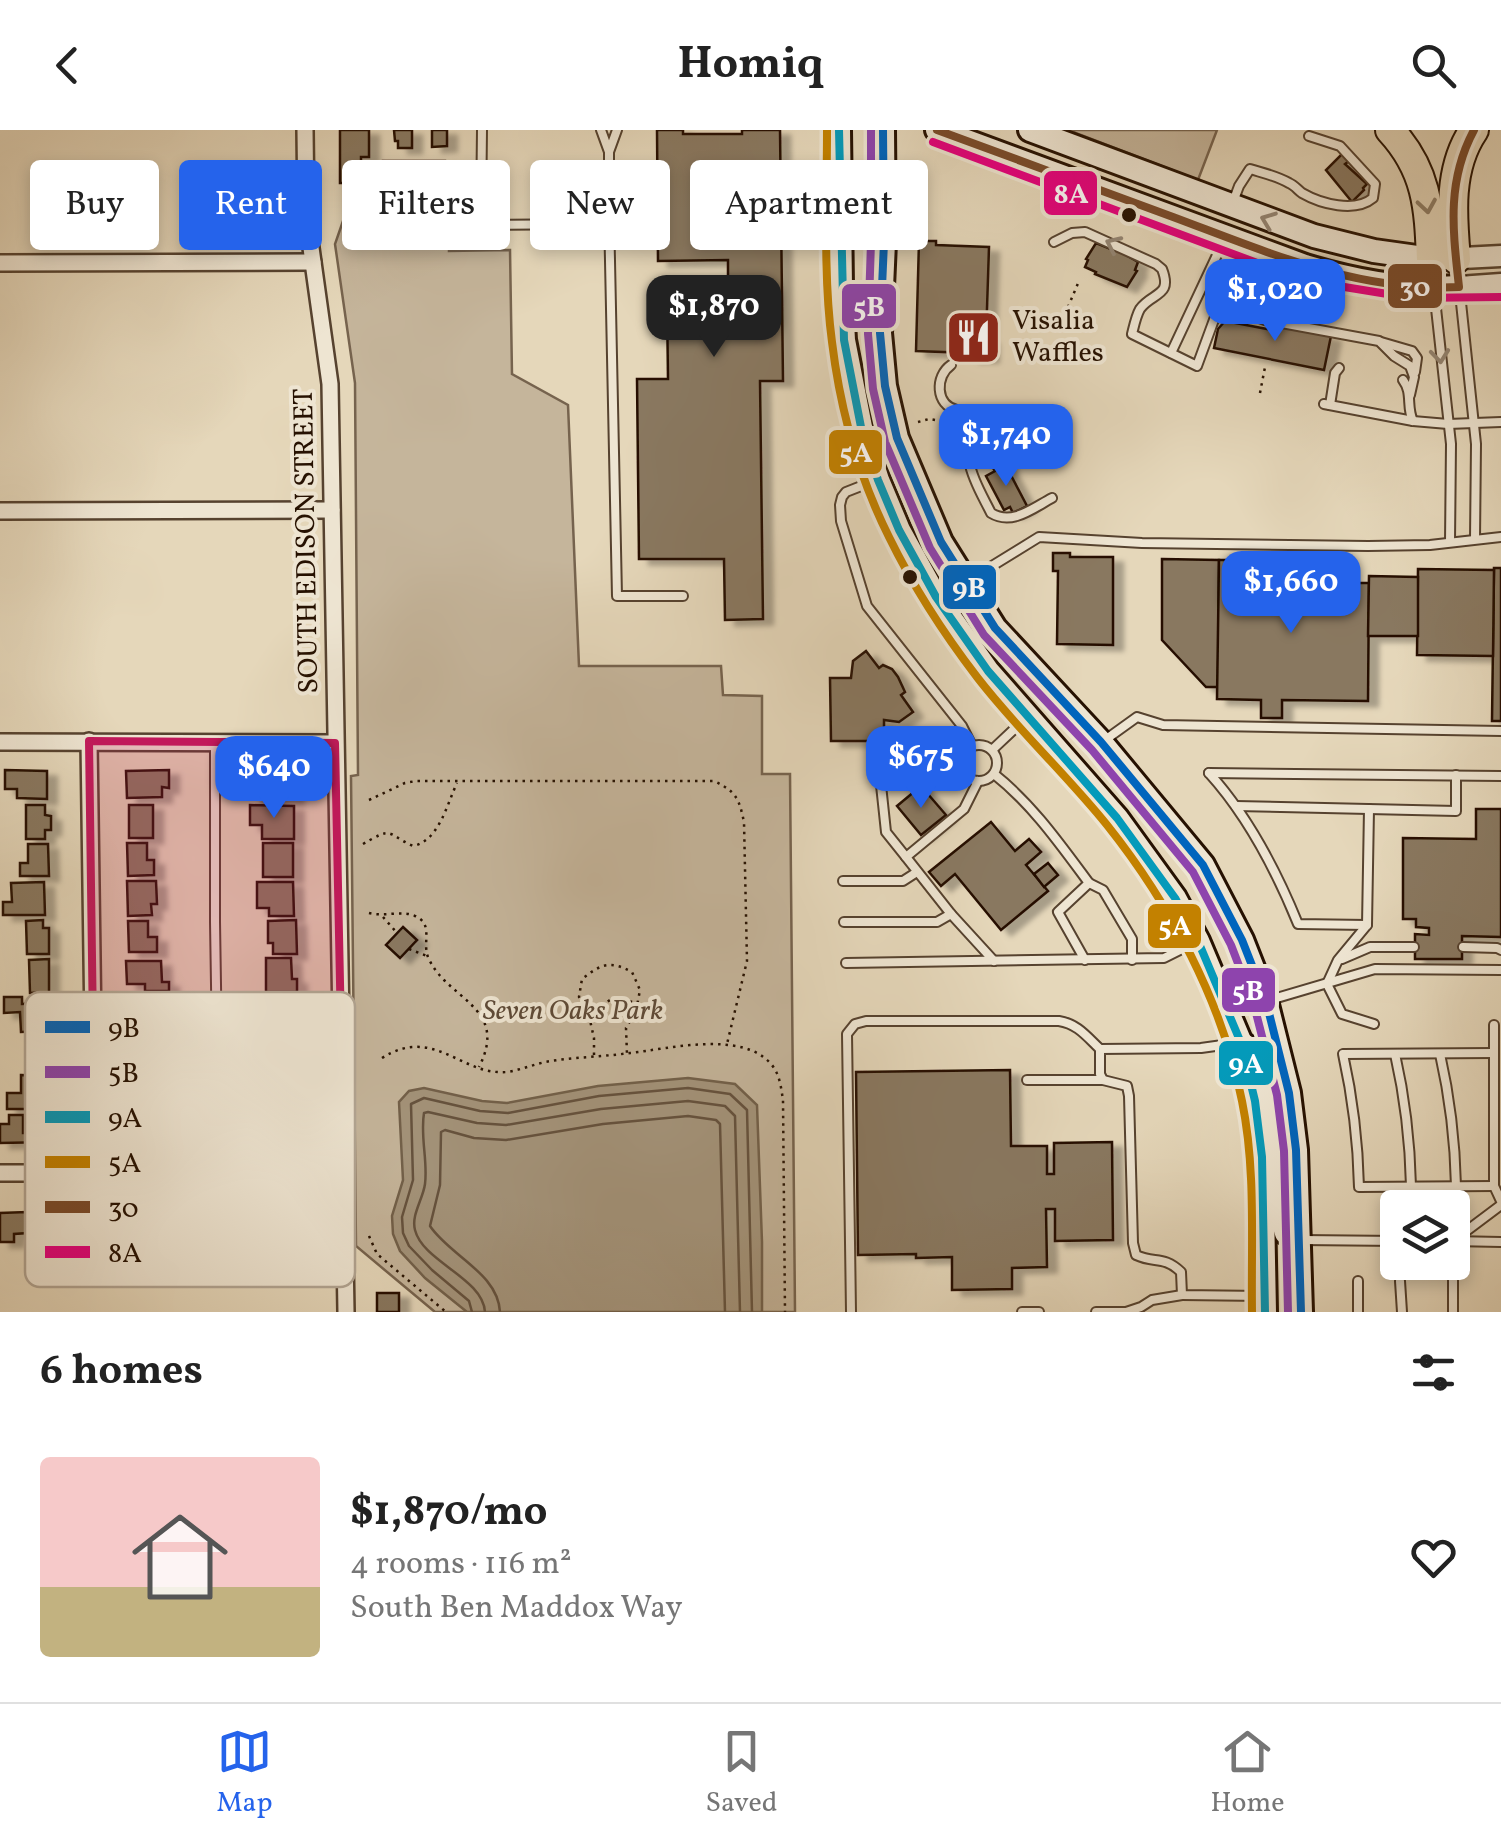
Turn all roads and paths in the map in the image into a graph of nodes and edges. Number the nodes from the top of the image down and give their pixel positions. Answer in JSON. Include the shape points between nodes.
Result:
{"nodes":[{"id":1,"x":305,"y":130,"type":"edge"},
{"id":2,"x":482,"y":130,"type":"edge"},
{"id":3,"x":601,"y":130,"type":"edge"},
{"id":4,"x":617,"y":130,"type":"edge"},
{"id":5,"x":839,"y":130,"type":"edge"},
{"id":6,"x":883,"y":130,"type":"edge"},
{"id":7,"x":936,"y":130,"type":"edge"},
{"id":8,"x":1030,"y":130,"type":"edge"},
{"id":9,"x":1390,"y":130,"type":"edge"},
{"id":10,"x":1474,"y":130,"type":"edge"},
{"id":11,"x":1309,"y":136,"type":"dead end"},
{"id":12,"x":609,"y":152,"type":"junction"},
{"id":13,"x":609,"y":160,"type":"edge"},
{"id":14,"x":1231,"y":206,"type":"junction"},
{"id":15,"x":530,"y":225,"type":"edge"},
{"id":16,"x":1225,"y":238,"type":"junction"},
{"id":17,"x":1054,"y":242,"type":"dead end"},
{"id":18,"x":610,"y":250,"type":"edge"},
{"id":19,"x":1501,"y":256,"type":"edge"},
{"id":20,"x":1443,"y":259,"type":"junction"},
{"id":21,"x":314,"y":262,"type":"junction"},
{"id":22,"x":0,"y":263,"type":"edge"},
{"id":23,"x":1234,"y":270,"type":"dead end"},
{"id":24,"x":1079,"y":281,"type":"dead end"},
{"id":25,"x":1501,"y":284,"type":"edge"},
{"id":26,"x":1434,"y":288,"type":"junction"},
{"id":27,"x":1458,"y":288,"type":"junction"},
{"id":28,"x":1252,"y":303,"type":"dead end"},
{"id":29,"x":1068,"y":308,"type":"dead end"},
{"id":30,"x":1379,"y":341,"type":"junction"},
{"id":31,"x":1170,"y":353,"type":"junction"},
{"id":32,"x":952,"y":365,"type":"dead end"},
{"id":33,"x":1266,"y":367,"type":"dead end"},
{"id":34,"x":1338,"y":368,"type":"dead end"},
{"id":35,"x":1414,"y":377,"type":"junction"},
{"id":36,"x":1403,"y":380,"type":"dead end"},
{"id":37,"x":1260,"y":393,"type":"dead end"},
{"id":38,"x":1410,"y":396,"type":"junction"},
{"id":39,"x":953,"y":409,"type":"joint"},
{"id":40,"x":1413,"y":421,"type":"junction"},
{"id":41,"x":918,"y":422,"type":"dead end"},
{"id":42,"x":1474,"y":422,"type":"junction"},
{"id":43,"x":1501,"y":422,"type":"edge"},
{"id":44,"x":1448,"y":424,"type":"junction"},
{"id":45,"x":1053,"y":429,"type":"dead end"},
{"id":46,"x":878,"y":480,"type":"junction"},
{"id":47,"x":1052,"y":498,"type":"dead end"},
{"id":48,"x":332,"y":510,"type":"junction"},
{"id":49,"x":0,"y":511,"type":"edge"},
{"id":50,"x":1501,"y":537,"type":"edge"},
{"id":51,"x":1475,"y":539,"type":"junction"},
{"id":52,"x":1450,"y":542,"type":"junction"},
{"id":53,"x":966,"y":582,"type":"junction"},
{"id":54,"x":682,"y":596,"type":"dead end"},
{"id":55,"x":936,"y":597,"type":"junction"},
{"id":56,"x":1026,"y":717,"type":"junction"},
{"id":57,"x":1501,"y":731,"type":"edge"},
{"id":58,"x":89,"y":741,"type":"junction"},
{"id":59,"x":0,"y":742,"type":"edge"},
{"id":60,"x":214,"y":742,"type":"junction"},
{"id":61,"x":1101,"y":742,"type":"junction"},
{"id":62,"x":335,"y":743,"type":"junction"},
{"id":63,"x":972,"y":746,"type":"junction"},
{"id":64,"x":992,"y":750,"type":"junction"},
{"id":65,"x":961,"y":760,"type":"junction"},
{"id":66,"x":994,"y":774,"type":"junction"},
{"id":67,"x":910,"y":775,"type":"dead end"},
{"id":68,"x":923,"y":775,"type":"dead end"},
{"id":69,"x":1456,"y":776,"type":"junction"},
{"id":70,"x":1501,"y":776,"type":"edge"},
{"id":71,"x":978,"y":781,"type":"junction"},
{"id":72,"x":458,"y":782,"type":"junction"},
{"id":73,"x":369,"y":800,"type":"dead end"},
{"id":74,"x":1236,"y":806,"type":"junction"},
{"id":75,"x":1369,"y":809,"type":"junction"},
{"id":76,"x":363,"y":844,"type":"dead end"},
{"id":77,"x":906,"y":858,"type":"junction"},
{"id":78,"x":918,"y":872,"type":"junction"},
{"id":79,"x":843,"y":882,"type":"dead end"},
{"id":80,"x":1089,"y":883,"type":"junction"},
{"id":81,"x":369,"y":912,"type":"dead end"},
{"id":82,"x":950,"y":914,"type":"junction"},
{"id":83,"x":382,"y":916,"type":"junction"},
{"id":84,"x":844,"y":922,"type":"dead end"},
{"id":85,"x":1367,"y":926,"type":"junction"},
{"id":86,"x":397,"y":932,"type":"dead end"},
{"id":87,"x":1198,"y":941,"type":"junction"},
{"id":88,"x":1414,"y":947,"type":"dead end"},
{"id":89,"x":1462,"y":947,"type":"dead end"},
{"id":90,"x":409,"y":950,"type":"dead end"},
{"id":91,"x":1501,"y":950,"type":"edge"},
{"id":92,"x":428,"y":956,"type":"junction"},
{"id":93,"x":1085,"y":960,"type":"junction"},
{"id":94,"x":1132,"y":960,"type":"junction"},
{"id":95,"x":1338,"y":960,"type":"junction"},
{"id":96,"x":994,"y":961,"type":"junction"},
{"id":97,"x":846,"y":964,"type":"dead end"},
{"id":98,"x":1501,"y":970,"type":"edge"},
{"id":99,"x":1327,"y":984,"type":"junction"},
{"id":100,"x":92,"y":992,"type":"edge"},
{"id":101,"x":215,"y":992,"type":"edge"},
{"id":102,"x":340,"y":992,"type":"edge"},
{"id":103,"x":638,"y":1002,"type":"junction"},
{"id":104,"x":1266,"y":1002,"type":"junction"},
{"id":105,"x":588,"y":1014,"type":"junction"},
{"id":106,"x":1374,"y":1024,"type":"dead end"},
{"id":107,"x":1494,"y":1025,"type":"dead end"},
{"id":108,"x":1241,"y":1043,"type":"junction"},
{"id":109,"x":726,"y":1045,"type":"junction"},
{"id":110,"x":1100,"y":1049,"type":"junction"},
{"id":111,"x":1494,"y":1053,"type":"junction"},
{"id":112,"x":627,"y":1054,"type":"junction"},
{"id":113,"x":1395,"y":1054,"type":"junction"},
{"id":114,"x":1440,"y":1054,"type":"junction"},
{"id":115,"x":594,"y":1056,"type":"junction"},
{"id":116,"x":382,"y":1058,"type":"dead end"},
{"id":117,"x":479,"y":1067,"type":"junction"},
{"id":118,"x":1026,"y":1080,"type":"dead end"},
{"id":119,"x":1103,"y":1080,"type":"junction"},
{"id":120,"x":1411,"y":1186,"type":"junction"},
{"id":121,"x":1456,"y":1186,"type":"junction"},
{"id":122,"x":1494,"y":1186,"type":"junction"},
{"id":123,"x":1501,"y":1203,"type":"edge"},
{"id":124,"x":1501,"y":1215,"type":"edge"},
{"id":125,"x":1482,"y":1220,"type":"junction"},
{"id":126,"x":1470,"y":1229,"type":"edge"},
{"id":127,"x":369,"y":1236,"type":"dead end"},
{"id":128,"x":1300,"y":1240,"type":"junction"},
{"id":129,"x":1380,"y":1241,"type":"edge"},
{"id":130,"x":1470,"y":1242,"type":"edge"},
{"id":131,"x":1500,"y":1243,"type":"edge"},
{"id":132,"x":1453,"y":1280,"type":"edge"},
{"id":133,"x":1400,"y":1281,"type":"dead end"},
{"id":134,"x":1358,"y":1282,"type":"dead end"},
{"id":135,"x":346,"y":1287,"type":"edge"},
{"id":136,"x":1182,"y":1294,"type":"junction"},
{"id":137,"x":1265,"y":1304,"type":"edge"},
{"id":138,"x":346,"y":1312,"type":"edge"},
{"id":139,"x":446,"y":1312,"type":"edge"},
{"id":140,"x":784,"y":1312,"type":"edge"},
{"id":141,"x":851,"y":1312,"type":"edge"},
{"id":142,"x":1022,"y":1312,"type":"edge"},
{"id":143,"x":1039,"y":1312,"type":"edge"},
{"id":144,"x":1096,"y":1312,"type":"edge"},
{"id":145,"x":1301,"y":1312,"type":"edge"},
{"id":146,"x":1358,"y":1312,"type":"edge"},
{"id":147,"x":1402,"y":1312,"type":"edge"},
{"id":148,"x":1453,"y":1312,"type":"edge"}],
"edges":[{"from":1,"to":21,"type":"street","name":"SOUTH EDISON STREET"},
{"from":2,"to":15,"type":"lane","via":[[485,222]]},
{"from":3,"to":12,"type":"lane"},
{"from":4,"to":12,"type":"lane"},
{"from":5,"to":46,"type":"main road","via":[[844,340]]},
{"from":6,"to":53,"type":"main road","via":[[885,386],[915,485]]},
{"from":7,"to":16,"type":"main road"},
{"from":8,"to":14,"type":"main road"},
{"from":9,"to":20,"type":"highway","one_way":true,"via":[[1424,186]]},
{"from":10,"to":20,"type":"highway","via":[[1456,171],[1453,229]]},
{"from":11,"to":14,"type":"lane","via":[[1340,146],[1374,184],[1372,198],[1356,206],[1325,202],[1250,169]]},
{"from":12,"to":13,"type":"lane"},
{"from":20,"to":14,"type":"main road","one_way":true,"via":[[1339,243]]},
{"from":16,"to":26,"type":"main road","via":[[1338,276]]},
{"from":16,"to":31,"type":"lane"},
{"from":31,"to":17,"type":"lane","one_way":true,"via":[[1132,334],[1141,308],[1165,285],[1162,269],[1085,232]]},
{"from":18,"to":54,"type":"lane","via":[[617,596]]},
{"from":19,"to":20,"type":"street"},
{"from":20,"to":26,"type":"lane"},
{"from":20,"to":27,"type":"lane"},
{"from":21,"to":22,"type":"street"},
{"from":21,"to":48,"type":"street","name":"SOUTH EDISON STREET","via":[[330,384]]},
{"from":23,"to":28,"type":"path"},
{"from":24,"to":29,"type":"path"},
{"from":25,"to":27,"type":"street"},
{"from":26,"to":27,"type":"main road"},
{"from":26,"to":44,"type":"lane","one_way":true},
{"from":27,"to":42,"type":"lane"},
{"from":30,"to":31,"type":"lane","via":[[1228,310],[1212,323],[1197,366]]},
{"from":30,"to":35,"type":"lane"},
{"from":30,"to":35,"type":"lane","via":[[1412,351]]},
{"from":32,"to":39,"type":"lane","via":[[942,375],[940,398]]},
{"from":33,"to":37,"type":"path"},
{"from":34,"to":40,"type":"lane","via":[[1327,404]]},
{"from":35,"to":38,"type":"lane"},
{"from":36,"to":38,"type":"lane"},
{"from":38,"to":40,"type":"lane"},
{"from":39,"to":41,"type":"path","via":[[941,421]]},
{"from":40,"to":44,"type":"lane"},
{"from":42,"to":43,"type":"lane"},
{"from":42,"to":44,"type":"lane"},
{"from":42,"to":51,"type":"lane"},
{"from":44,"to":52,"type":"lane"},
{"from":45,"to":47,"type":"lane","via":[[986,430],[971,442],[967,456],[1000,518]]},
{"from":46,"to":55,"type":"main road"},
{"from":46,"to":63,"type":"lane","via":[[846,492],[840,505],[867,606]]},
{"from":48,"to":49,"type":"street"},
{"from":48,"to":62,"type":"street","name":"SOUTH EDISON STREET"},
{"from":50,"to":51,"type":"lane"},
{"from":51,"to":52,"type":"lane"},
{"from":52,"to":53,"type":"lane","via":[[1040,537]]},
{"from":53,"to":55,"type":"lane"},
{"from":53,"to":61,"type":"main road","via":[[995,628]]},
{"from":55,"to":56,"type":"main road"},
{"from":56,"to":64,"type":"lane"},
{"from":56,"to":87,"type":"main road","via":[[1117,818]]},
{"from":57,"to":61,"type":"lane","via":[[1163,725],[1138,717]]},
{"from":58,"to":59,"type":"street"},
{"from":58,"to":60,"type":"street"},
{"from":58,"to":100,"type":"street"},
{"from":60,"to":62,"type":"street"},
{"from":60,"to":101,"type":"lane"},
{"from":61,"to":104,"type":"main road","via":[[1203,865]]},
{"from":62,"to":102,"type":"street","name":"SOUTH EDISON STREET"},
{"from":63,"to":64,"type":"lane"},
{"from":63,"to":65,"type":"lane"},
{"from":64,"to":66,"type":"lane"},
{"from":65,"to":68,"type":"lane"},
{"from":65,"to":71,"type":"lane","via":[[967,776]]},
{"from":66,"to":71,"type":"lane"},
{"from":66,"to":80,"type":"lane"},
{"from":67,"to":77,"type":"lane","via":[[888,776],[881,785],[886,832]]},
{"from":69,"to":70,"type":"lane"},
{"from":69,"to":74,"type":"lane","via":[[1208,773]]},
{"from":69,"to":75,"type":"lane","via":[[1456,811]]},
{"from":71,"to":77,"type":"lane","via":[[964,809]]},
{"from":72,"to":73,"type":"path","via":[[405,783]]},
{"from":72,"to":76,"type":"path","via":[[425,842],[413,846],[386,833]]},
{"from":72,"to":109,"type":"path","via":[[714,781],[729,788],[744,822],[747,961]]},
{"from":74,"to":75,"type":"lane"},
{"from":74,"to":85,"type":"lane","via":[[1298,924]]},
{"from":75,"to":85,"type":"lane"},
{"from":77,"to":78,"type":"lane"},
{"from":78,"to":79,"type":"lane","via":[[903,881]]},
{"from":78,"to":82,"type":"lane"},
{"from":80,"to":93,"type":"lane","via":[[1058,912]]},
{"from":80,"to":94,"type":"lane","via":[[1103,890],[1132,939]]},
{"from":81,"to":83,"type":"path"},
{"from":82,"to":84,"type":"lane","via":[[937,922]]},
{"from":82,"to":96,"type":"lane"},
{"from":83,"to":86,"type":"path"},
{"from":83,"to":92,"type":"path","via":[[417,916],[425,924]]},
{"from":85,"to":95,"type":"lane"},
{"from":87,"to":94,"type":"lane","via":[[1164,958]]},
{"from":87,"to":108,"type":"main road"},
{"from":88,"to":95,"type":"lane","via":[[1370,947]]},
{"from":89,"to":91,"type":"lane"},
{"from":90,"to":92,"type":"path"},
{"from":92,"to":117,"type":"path","via":[[479,1012],[487,1044]]},
{"from":93,"to":94,"type":"lane"},
{"from":93,"to":96,"type":"lane"},
{"from":95,"to":99,"type":"lane"},
{"from":96,"to":97,"type":"lane"},
{"from":98,"to":99,"type":"lane","via":[[1376,968]]},
{"from":99,"to":104,"type":"lane"},
{"from":99,"to":106,"type":"lane","via":[[1342,1014]]},
{"from":103,"to":105,"type":"path","via":[[610,1000]]},
{"from":103,"to":105,"type":"path","via":[[632,972],[618,964],[598,967],[582,979],[579,997]]},
{"from":103,"to":112,"type":"path","via":[[626,1028]]},
{"from":104,"to":128,"type":"main road","via":[[1288,1093]]},
{"from":105,"to":115,"type":"path"},
{"from":107,"to":111,"type":"lane"},
{"from":108,"to":110,"type":"lane"},
{"from":108,"to":128,"type":"main road","via":[[1264,1064],[1283,1223]]},
{"from":108,"to":137,"type":"main road","via":[[1262,1156]]},
{"from":109,"to":112,"type":"path"},
{"from":109,"to":140,"type":"path","via":[[762,1056],[781,1086]]},
{"from":110,"to":119,"type":"lane"},
{"from":110,"to":141,"type":"lane","via":[[1078,1027],[1059,1021],[855,1024],[847,1034]]},
{"from":111,"to":114,"type":"lane"},
{"from":111,"to":122,"type":"lane"},
{"from":112,"to":115,"type":"path"},
{"from":113,"to":114,"type":"lane"},
{"from":113,"to":120,"type":"lane"},
{"from":113,"to":120,"type":"lane","via":[[1343,1054],[1359,1187]]},
{"from":114,"to":121,"type":"lane"},
{"from":115,"to":117,"type":"path","via":[[508,1072]]},
{"from":116,"to":117,"type":"path","via":[[394,1050],[435,1048]]},
{"from":118,"to":119,"type":"lane"},
{"from":119,"to":136,"type":"lane","via":[[1127,1086],[1129,1096],[1136,1255],[1172,1264],[1181,1272]]},
{"from":120,"to":121,"type":"lane"},
{"from":121,"to":122,"type":"lane"},
{"from":122,"to":123,"type":"lane"},
{"from":123,"to":125,"type":"lane"},
{"from":124,"to":125,"type":"lane"},
{"from":125,"to":126,"type":"lane"},
{"from":127,"to":139,"type":"path","via":[[377,1254]]},
{"from":128,"to":129,"type":"lane"},
{"from":128,"to":145,"type":"main road"},
{"from":130,"to":131,"type":"lane"},
{"from":132,"to":148,"type":"lane"},
{"from":133,"to":147,"type":"lane"},
{"from":134,"to":146,"type":"lane"},
{"from":135,"to":138,"type":"street","name":"SOUTH EDISON STREET"},
{"from":136,"to":137,"type":"lane"},
{"from":136,"to":144,"type":"lane","via":[[1126,1312]]},
{"from":142,"to":143,"type":"lane"}]}
